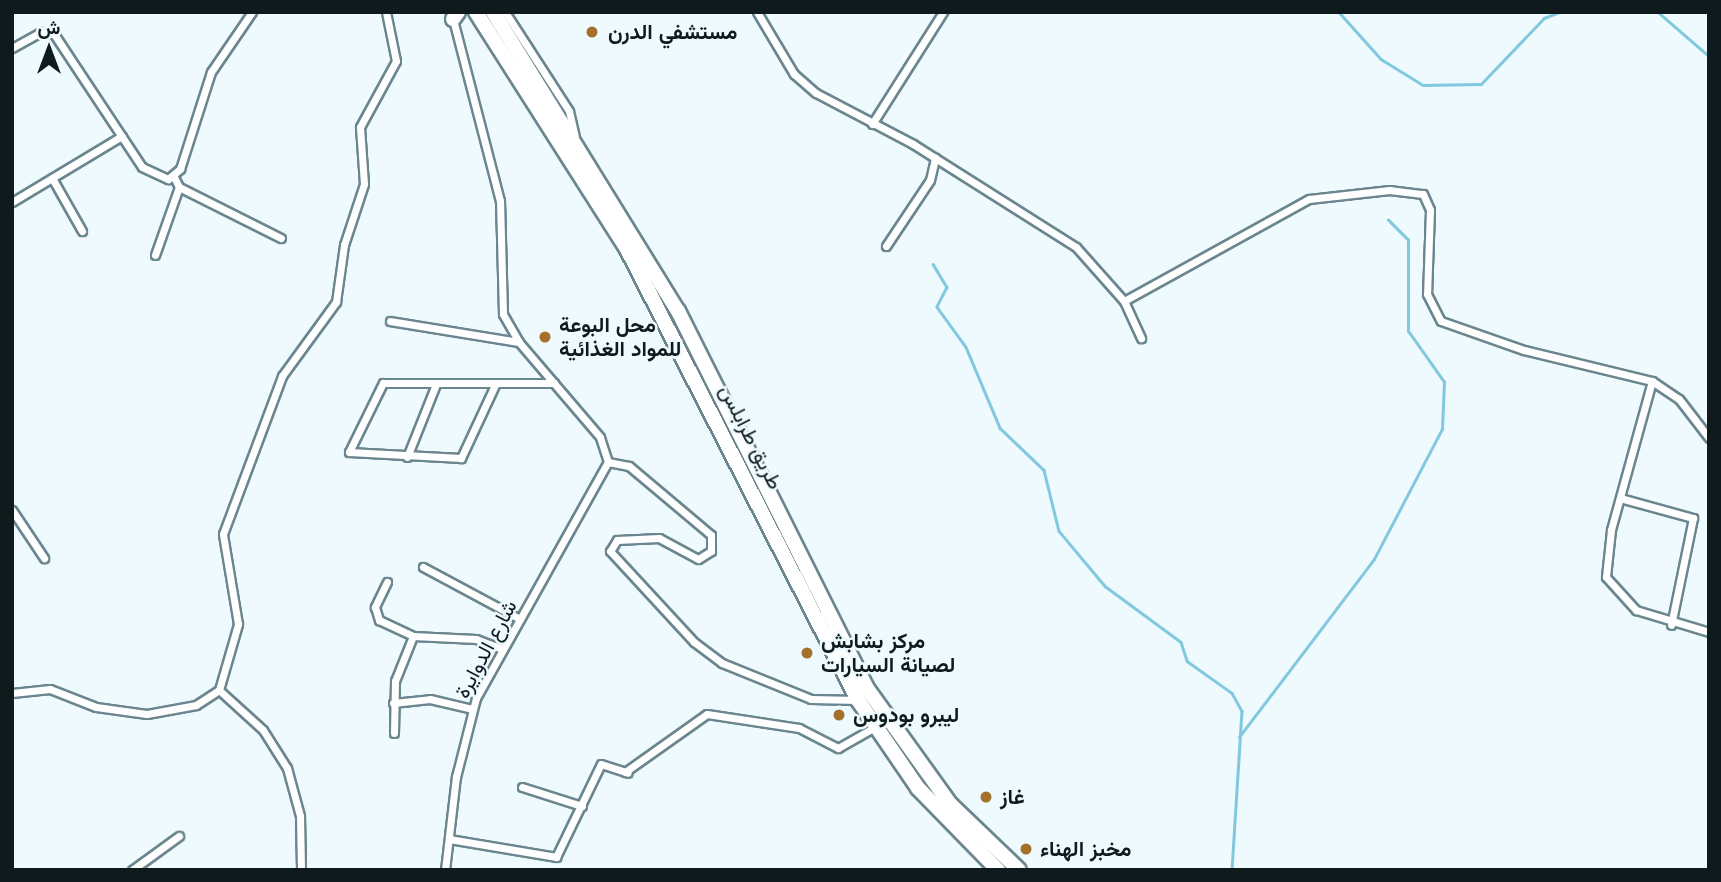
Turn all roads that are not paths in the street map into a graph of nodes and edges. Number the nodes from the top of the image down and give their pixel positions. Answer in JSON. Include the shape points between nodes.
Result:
{"nodes":[{"id":1,"x":252,"y":12,"type":"edge"},
{"id":2,"x":386,"y":12,"type":"edge"},
{"id":3,"x":476,"y":12,"type":"edge"},
{"id":4,"x":494,"y":12,"type":"edge"},
{"id":5,"x":505,"y":12,"type":"edge"},
{"id":6,"x":757,"y":12,"type":"edge"},
{"id":7,"x":943,"y":12,"type":"edge"},
{"id":8,"x":454,"y":15,"type":"edge"},
{"id":9,"x":12,"y":48,"type":"edge"},
{"id":10,"x":872,"y":124,"type":"junction"},
{"id":11,"x":122,"y":136,"type":"junction"},
{"id":12,"x":576,"y":141,"type":"junction"},
{"id":13,"x":935,"y":158,"type":"junction"},
{"id":14,"x":174,"y":177,"type":"junction"},
{"id":15,"x":52,"y":178,"type":"junction"},
{"id":16,"x":179,"y":187,"type":"junction"},
{"id":17,"x":12,"y":202,"type":"edge"},
{"id":18,"x":82,"y":231,"type":"dead end"},
{"id":19,"x":281,"y":238,"type":"dead end"},
{"id":20,"x":886,"y":246,"type":"dead end"},
{"id":21,"x":155,"y":255,"type":"dead end"},
{"id":22,"x":1124,"y":301,"type":"junction"},
{"id":23,"x":390,"y":321,"type":"dead end"},
{"id":24,"x":1140,"y":338,"type":"dead end"},
{"id":25,"x":519,"y":342,"type":"junction"},
{"id":26,"x":1652,"y":382,"type":"junction"},
{"id":27,"x":554,"y":383,"type":"junction"},
{"id":28,"x":436,"y":384,"type":"junction"},
{"id":29,"x":495,"y":385,"type":"junction"},
{"id":30,"x":1709,"y":438,"type":"edge"},
{"id":31,"x":407,"y":457,"type":"junction"},
{"id":32,"x":608,"y":462,"type":"junction"},
{"id":33,"x":1620,"y":498,"type":"junction"},
{"id":34,"x":12,"y":510,"type":"edge"},
{"id":35,"x":44,"y":558,"type":"dead end"},
{"id":36,"x":423,"y":567,"type":"dead end"},
{"id":37,"x":387,"y":582,"type":"dead end"},
{"id":38,"x":520,"y":619,"type":"junction"},
{"id":39,"x":1671,"y":625,"type":"junction"},
{"id":40,"x":1709,"y":632,"type":"edge"},
{"id":41,"x":412,"y":636,"type":"junction"},
{"id":42,"x":502,"y":649,"type":"junction"},
{"id":43,"x":219,"y":690,"type":"junction"},
{"id":44,"x":12,"y":693,"type":"edge"},
{"id":45,"x":858,"y":700,"type":"junction"},
{"id":46,"x":393,"y":703,"type":"junction"},
{"id":47,"x":472,"y":709,"type":"junction"},
{"id":48,"x":875,"y":727,"type":"junction"},
{"id":49,"x":394,"y":733,"type":"dead end"},
{"id":50,"x":522,"y":787,"type":"dead end"},
{"id":51,"x":582,"y":806,"type":"junction"},
{"id":52,"x":180,"y":836,"type":"dead end"},
{"id":53,"x":449,"y":839,"type":"junction"},
{"id":54,"x":135,"y":869,"type":"edge"},
{"id":55,"x":301,"y":870,"type":"edge"},
{"id":56,"x":445,"y":870,"type":"edge"},
{"id":57,"x":998,"y":870,"type":"edge"},
{"id":58,"x":1019,"y":870,"type":"edge"}],
"edges":[{"from":1,"to":14,"type":"street","via":[[211,72]]},
{"from":2,"to":43,"type":"street","via":[[396,61],[360,127],[364,184],[344,245],[336,302],[282,376],[223,534],[238,624]]},
{"from":3,"to":45,"type":"highway","name":"طريق طرابلس","via":[[628,251]]},
{"from":4,"to":12,"type":"highway"},
{"from":5,"to":12,"type":"street","via":[[569,111]]},
{"from":6,"to":10,"type":"street","via":[[794,74]]},
{"from":7,"to":10,"type":"street"},
{"from":8,"to":25,"type":"street","via":[[498,189],[501,303]]},
{"from":9,"to":11,"type":"street","via":[[41,32],[54,34]]},
{"from":10,"to":13,"type":"street"},
{"from":11,"to":14,"type":"street","via":[[149,172]]},
{"from":11,"to":15,"type":"street"},
{"from":12,"to":58,"type":"highway","via":[[707,366],[866,687],[950,804]]},
{"from":13,"to":20,"type":"street","via":[[930,180]]},
{"from":13,"to":22,"type":"street","via":[[1076,247]]},
{"from":14,"to":16,"type":"street"},
{"from":15,"to":17,"type":"street"},
{"from":15,"to":18,"type":"street"},
{"from":16,"to":19,"type":"street"},
{"from":16,"to":21,"type":"street"},
{"from":22,"to":24,"type":"street"},
{"from":22,"to":26,"type":"street","via":[[1309,199],[1415,190],[1430,210],[1427,294],[1441,321],[1524,350]]},
{"from":23,"to":25,"type":"street"},
{"from":25,"to":27,"type":"street"},
{"from":26,"to":30,"type":"street","via":[[1679,399]]},
{"from":26,"to":33,"type":"street"},
{"from":27,"to":29,"type":"street"},
{"from":27,"to":32,"type":"street","via":[[600,437]]},
{"from":28,"to":29,"type":"street"},
{"from":28,"to":31,"type":"street"},
{"from":28,"to":31,"type":"street","via":[[383,383],[349,447],[356,457]]},
{"from":29,"to":31,"type":"street","via":[[465,455]]},
{"from":32,"to":38,"type":"street","name":"شارع الدوايرة"},
{"from":32,"to":45,"type":"street","via":[[629,466],[711,536],[711,551],[698,559],[659,538],[617,540],[610,551],[694,642],[722,663],[811,699]]},
{"from":33,"to":39,"type":"street","via":[[1606,562],[1610,587],[1636,610]]},
{"from":33,"to":39,"type":"street","via":[[1693,518]]},
{"from":34,"to":35,"type":"street"},
{"from":36,"to":38,"type":"street"},
{"from":37,"to":41,"type":"street","via":[[376,617]]},
{"from":38,"to":42,"type":"street","name":"شارع الدوايرة"},
{"from":39,"to":40,"type":"street"},
{"from":41,"to":42,"type":"street","via":[[476,639]]},
{"from":41,"to":46,"type":"street"},
{"from":42,"to":47,"type":"street","name":"شارع الدوايرة"},
{"from":43,"to":44,"type":"street","via":[[196,705],[148,714],[96,707],[50,689]]},
{"from":43,"to":55,"type":"street","via":[[263,730],[287,768],[300,816]]},
{"from":45,"to":48,"type":"highway","name":"طريق طرابلس"},
{"from":46,"to":47,"type":"street","via":[[430,699]]},
{"from":46,"to":49,"type":"street"},
{"from":47,"to":53,"type":"street","name":"شارع الدوايرة"},
{"from":48,"to":51,"type":"street","via":[[838,748],[799,729],[707,713],[627,773],[601,764]]},
{"from":48,"to":57,"type":"highway","name":"طريق طرابلس","via":[[948,822]]},
{"from":50,"to":51,"type":"street"},
{"from":51,"to":53,"type":"street","via":[[556,858]]},
{"from":52,"to":54,"type":"street"},
{"from":53,"to":56,"type":"street","name":"شارع الدوايرة"}]}
